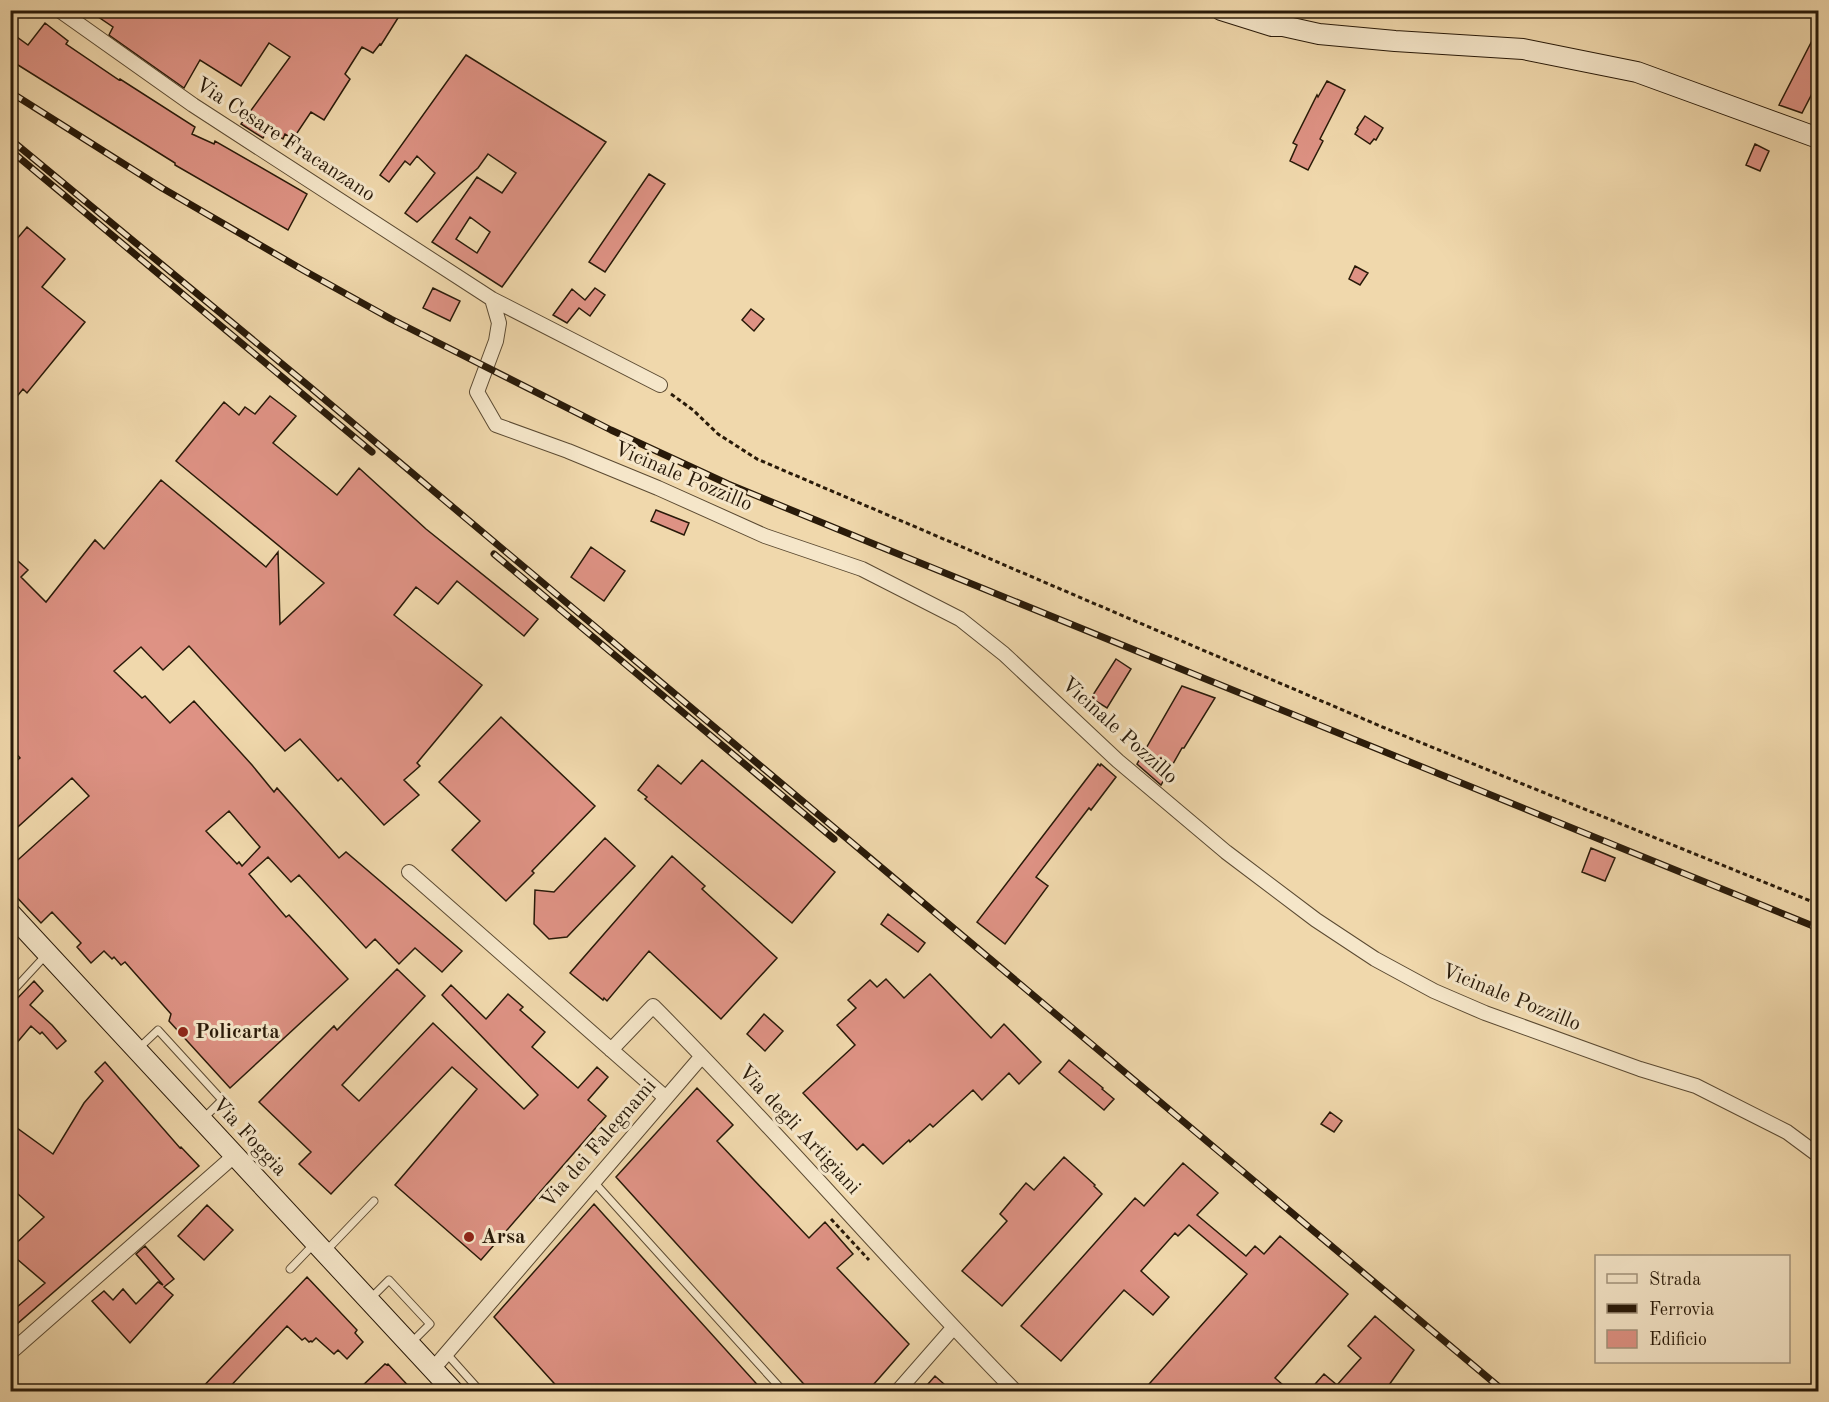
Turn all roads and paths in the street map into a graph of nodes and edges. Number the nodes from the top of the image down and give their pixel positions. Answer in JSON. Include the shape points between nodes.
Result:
{"nodes":[{"id":1,"x":59,"y":10,"type":"edge"},
{"id":2,"x":1221,"y":10,"type":"edge"},
{"id":3,"x":1279,"y":18,"type":"edge"},
{"id":4,"x":1818,"y":138,"type":"edge"},
{"id":5,"x":492,"y":299,"type":"junction"},
{"id":6,"x":660,"y":385,"type":"joint"},
{"id":7,"x":409,"y":872,"type":"dead end"},
{"id":8,"x":1818,"y":904,"type":"edge"},
{"id":9,"x":10,"y":913,"type":"edge"},
{"id":10,"x":48,"y":953,"type":"junction"},
{"id":11,"x":10,"y":994,"type":"edge"},
{"id":12,"x":137,"y":1050,"type":"junction"},
{"id":13,"x":611,"y":1050,"type":"junction"},
{"id":14,"x":702,"y":1056,"type":"junction"},
{"id":15,"x":666,"y":1098,"type":"junction"},
{"id":16,"x":201,"y":1120,"type":"junction"},
{"id":17,"x":1818,"y":1155,"type":"edge"},
{"id":18,"x":234,"y":1156,"type":"junction"},
{"id":19,"x":594,"y":1182,"type":"junction"},
{"id":20,"x":374,"y":1201,"type":"dead end"},
{"id":21,"x":320,"y":1248,"type":"junction"},
{"id":22,"x":290,"y":1269,"type":"dead end"},
{"id":23,"x":369,"y":1300,"type":"junction"},
{"id":24,"x":953,"y":1328,"type":"junction"},
{"id":25,"x":410,"y":1344,"type":"junction"},
{"id":26,"x":10,"y":1353,"type":"edge"},
{"id":27,"x":447,"y":1354,"type":"junction"},
{"id":28,"x":434,"y":1369,"type":"junction"},
{"id":29,"x":454,"y":1392,"type":"edge"},
{"id":30,"x":481,"y":1392,"type":"edge"},
{"id":31,"x":784,"y":1392,"type":"edge"},
{"id":32,"x":897,"y":1392,"type":"edge"},
{"id":33,"x":1016,"y":1392,"type":"edge"}],
"edges":[{"from":1,"to":5,"type":"street","name":"Via Cesare Fracanzano","via":[[193,105]]},
{"from":2,"to":3,"type":"main road","via":[[1272,26]]},
{"from":3,"to":4,"type":"main road","via":[[1319,34],[1523,49],[1636,72]]},
{"from":5,"to":6,"type":"street","name":"Via Cesare Fracanzano"},
{"from":5,"to":17,"type":"street","name":"Vicinale Pozzillo","via":[[498,323],[496,341],[477,392],[496,425],[598,463],[765,536],[862,569],[960,619],[1226,852],[1316,920],[1375,958],[1434,991],[1485,1012],[1696,1086],[1787,1132]]},
{"from":6,"to":8,"type":"path","via":[[718,434],[757,459],[1370,721]]},
{"from":7,"to":13,"type":"street"},
{"from":9,"to":10,"type":"main road","name":"Via Foggia"},
{"from":10,"to":11,"type":"lane"},
{"from":10,"to":12,"type":"main road","name":"Via Foggia"},
{"from":12,"to":16,"type":"main road","name":"Via Foggia"},
{"from":12,"to":16,"type":"lane","via":[[158,1030],[222,1100]]},
{"from":13,"to":14,"type":"street","name":"Via degli Artigiani","via":[[652,1006]]},
{"from":13,"to":15,"type":"street"},
{"from":14,"to":15,"type":"street","name":"Via dei Falegnami"},
{"from":14,"to":24,"type":"street","name":"Via degli Artigiani"},
{"from":15,"to":19,"type":"street","name":"Via dei Falegnami"},
{"from":16,"to":18,"type":"main road","name":"Via Foggia"},
{"from":18,"to":21,"type":"main road","name":"Via Foggia"},
{"from":18,"to":26,"type":"street"},
{"from":19,"to":27,"type":"street","name":"Via dei Falegnami"},
{"from":19,"to":31,"type":"lane"},
{"from":20,"to":21,"type":"lane"},
{"from":21,"to":22,"type":"lane"},
{"from":21,"to":23,"type":"main road","name":"Via Foggia"},
{"from":23,"to":25,"type":"main road","name":"Via Foggia"},
{"from":23,"to":25,"type":"lane","via":[[388,1280],[429,1324]]},
{"from":24,"to":32,"type":"street"},
{"from":24,"to":33,"type":"street","name":"Via degli Artigiani"},
{"from":25,"to":28,"type":"main road","name":"Via Foggia"},
{"from":27,"to":28,"type":"street","name":"Via dei Falegnami"},
{"from":27,"to":30,"type":"lane"},
{"from":28,"to":29,"type":"main road","name":"Via Foggia"}]}
